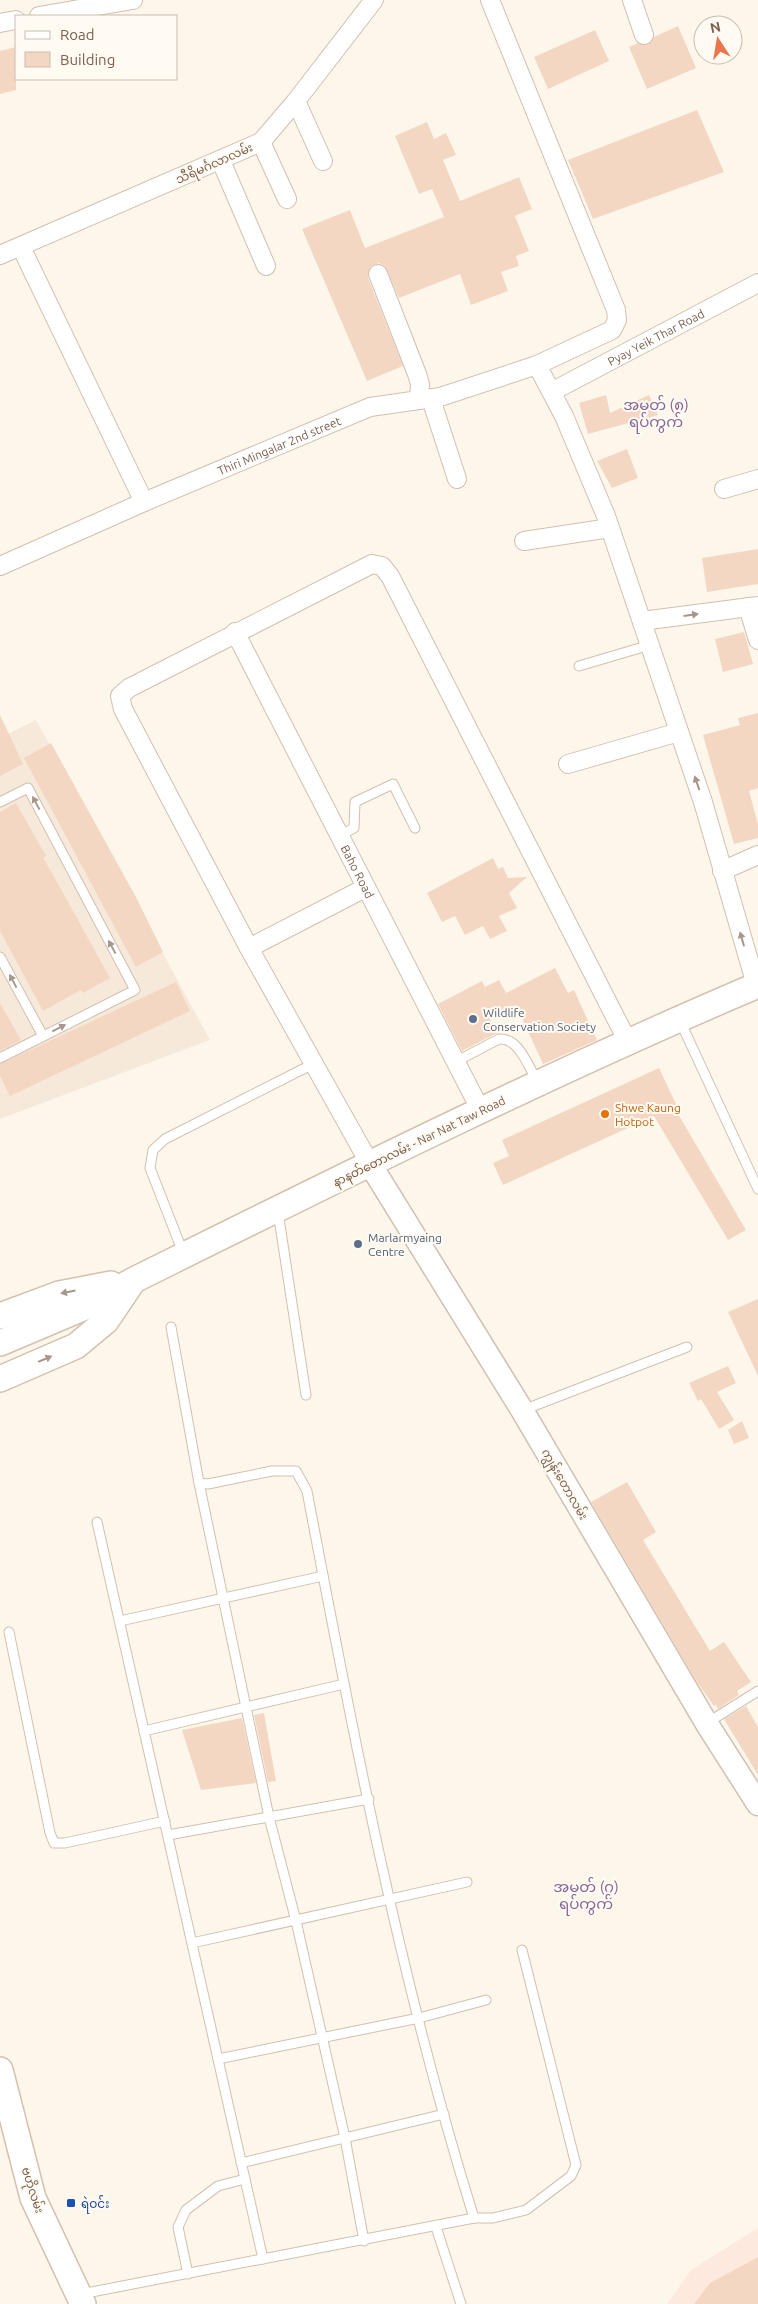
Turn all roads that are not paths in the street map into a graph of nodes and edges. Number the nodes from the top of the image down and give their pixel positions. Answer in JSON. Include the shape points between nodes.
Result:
{"nodes":[{"id":1,"x":132,"y":0,"type":"edge"},
{"id":2,"x":374,"y":0,"type":"edge"},
{"id":3,"x":490,"y":0,"type":"edge"},
{"id":4,"x":632,"y":0,"type":"edge"},
{"id":5,"x":46,"y":15,"type":"edge"},
{"id":6,"x":15,"y":20,"type":"edge"},
{"id":7,"x":0,"y":23,"type":"edge"},
{"id":8,"x":644,"y":35,"type":"dead end"},
{"id":9,"x":296,"y":101,"type":"junction"},
{"id":10,"x":261,"y":142,"type":"junction"},
{"id":11,"x":220,"y":161,"type":"junction"},
{"id":12,"x":323,"y":161,"type":"dead end"},
{"id":13,"x":287,"y":199,"type":"dead end"},
{"id":14,"x":21,"y":247,"type":"junction"},
{"id":15,"x":0,"y":255,"type":"edge"},
{"id":16,"x":266,"y":266,"type":"dead end"},
{"id":17,"x":378,"y":274,"type":"dead end"},
{"id":18,"x":758,"y":284,"type":"edge"},
{"id":19,"x":537,"y":364,"type":"junction"},
{"id":20,"x":553,"y":391,"type":"junction"},
{"id":21,"x":425,"y":399,"type":"junction"},
{"id":22,"x":457,"y":479,"type":"dead end"},
{"id":23,"x":758,"y":479,"type":"edge"},
{"id":24,"x":724,"y":489,"type":"dead end"},
{"id":25,"x":144,"y":502,"type":"junction"},
{"id":26,"x":610,"y":528,"type":"junction"},
{"id":27,"x":524,"y":541,"type":"dead end"},
{"id":28,"x":0,"y":566,"type":"edge"},
{"id":29,"x":753,"y":606,"type":"edge"},
{"id":30,"x":642,"y":621,"type":"junction"},
{"id":31,"x":235,"y":632,"type":"junction"},
{"id":32,"x":758,"y":640,"type":"edge"},
{"id":33,"x":650,"y":645,"type":"junction"},
{"id":34,"x":579,"y":666,"type":"dead end"},
{"id":35,"x":680,"y":732,"type":"junction"},
{"id":36,"x":568,"y":764,"type":"dead end"},
{"id":37,"x":0,"y":802,"type":"edge"},
{"id":38,"x":415,"y":828,"type":"dead end"},
{"id":39,"x":339,"y":836,"type":"junction"},
{"id":40,"x":758,"y":855,"type":"edge"},
{"id":41,"x":722,"y":871,"type":"junction"},
{"id":42,"x":365,"y":888,"type":"junction"},
{"id":43,"x":249,"y":948,"type":"junction"},
{"id":44,"x":0,"y":957,"type":"edge"},
{"id":45,"x":757,"y":985,"type":"edge"},
{"id":46,"x":680,"y":1019,"type":"junction"},
{"id":47,"x":43,"y":1036,"type":"junction"},
{"id":48,"x":628,"y":1042,"type":"junction"},
{"id":49,"x":0,"y":1058,"type":"edge"},
{"id":50,"x":455,"y":1062,"type":"junction"},
{"id":51,"x":313,"y":1064,"type":"junction"},
{"id":52,"x":539,"y":1084,"type":"junction"},
{"id":53,"x":481,"y":1111,"type":"junction"},
{"id":54,"x":370,"y":1164,"type":"junction"},
{"id":55,"x":758,"y":1188,"type":"edge"},
{"id":56,"x":278,"y":1209,"type":"junction"},
{"id":57,"x":184,"y":1255,"type":"junction"},
{"id":58,"x":134,"y":1280,"type":"junction"},
{"id":59,"x":0,"y":1316,"type":"edge"},
{"id":60,"x":171,"y":1327,"type":"dead end"},
{"id":61,"x":0,"y":1344,"type":"edge"},
{"id":62,"x":687,"y":1347,"type":"dead end"},
{"id":63,"x":0,"y":1379,"type":"edge"},
{"id":64,"x":306,"y":1395,"type":"dead end"},
{"id":65,"x":522,"y":1410,"type":"junction"},
{"id":66,"x":199,"y":1483,"type":"junction"},
{"id":67,"x":98,"y":1522,"type":"dead end"},
{"id":68,"x":323,"y":1576,"type":"junction"},
{"id":69,"x":221,"y":1598,"type":"junction"},
{"id":70,"x":120,"y":1621,"type":"junction"},
{"id":71,"x":9,"y":1632,"type":"dead end"},
{"id":72,"x":344,"y":1684,"type":"junction"},
{"id":73,"x":758,"y":1691,"type":"edge"},
{"id":74,"x":247,"y":1707,"type":"junction"},
{"id":75,"x":707,"y":1724,"type":"junction"},
{"id":76,"x":144,"y":1731,"type":"junction"},
{"id":77,"x":369,"y":1799,"type":"junction"},
{"id":78,"x":758,"y":1804,"type":"edge"},
{"id":79,"x":269,"y":1817,"type":"junction"},
{"id":80,"x":164,"y":1821,"type":"junction"},
{"id":81,"x":168,"y":1834,"type":"junction"},
{"id":82,"x":467,"y":1882,"type":"dead end"},
{"id":83,"x":391,"y":1900,"type":"junction"},
{"id":84,"x":296,"y":1921,"type":"junction"},
{"id":85,"x":192,"y":1943,"type":"junction"},
{"id":86,"x":522,"y":1950,"type":"dead end"},
{"id":87,"x":486,"y":2000,"type":"dead end"},
{"id":88,"x":419,"y":2018,"type":"junction"},
{"id":89,"x":322,"y":2038,"type":"junction"},
{"id":90,"x":218,"y":2060,"type":"junction"},
{"id":91,"x":0,"y":2070,"type":"edge"},
{"id":92,"x":444,"y":2114,"type":"junction"},
{"id":93,"x":345,"y":2138,"type":"junction"},
{"id":94,"x":242,"y":2163,"type":"junction"},
{"id":95,"x":245,"y":2179,"type":"junction"},
{"id":96,"x":474,"y":2218,"type":"junction"},
{"id":97,"x":436,"y":2227,"type":"junction"},
{"id":98,"x":364,"y":2240,"type":"junction"},
{"id":99,"x":263,"y":2260,"type":"junction"},
{"id":100,"x":188,"y":2274,"type":"junction"},
{"id":101,"x":81,"y":2299,"type":"edge"},
{"id":102,"x":461,"y":2304,"type":"edge"}],
"edges":[{"from":1,"to":5,"type":"street"},
{"from":2,"to":9,"type":"street","name":"သီရိမင်္ဂလာလမ်း"},
{"from":3,"to":19,"type":"street","name":"Thiri Mingalar 2nd street","via":[[616,310],[617,320],[612,330]]},
{"from":4,"to":8,"type":"street"},
{"from":6,"to":7,"type":"street"},
{"from":9,"to":10,"type":"street","name":"သီရိမင်္ဂလာလမ်း"},
{"from":9,"to":12,"type":"street"},
{"from":10,"to":11,"type":"street","name":"သီရိမင်္ဂလာလမ်း"},
{"from":10,"to":13,"type":"street"},
{"from":11,"to":14,"type":"street","name":"သီရိမင်္ဂလာလမ်း"},
{"from":11,"to":16,"type":"street"},
{"from":14,"to":15,"type":"street","name":"သီရိမင်္ဂလာလမ်း"},
{"from":14,"to":25,"type":"street"},
{"from":17,"to":21,"type":"street"},
{"from":18,"to":20,"type":"street","name":"Pyay Yeik Thar Road"},
{"from":19,"to":20,"type":"street"},
{"from":19,"to":21,"type":"street","name":"Thiri Mingalar 2nd street"},
{"from":20,"to":26,"type":"street"},
{"from":21,"to":22,"type":"street"},
{"from":21,"to":25,"type":"street","name":"Thiri Mingalar 2nd street","via":[[370,407]]},
{"from":23,"to":24,"type":"street"},
{"from":25,"to":28,"type":"street","name":"Thiri Mingalar 2nd street"},
{"from":26,"to":27,"type":"street"},
{"from":26,"to":30,"type":"street"},
{"from":30,"to":29,"type":"street","one_way":true},
{"from":29,"to":32,"type":"street"},
{"from":30,"to":33,"type":"street"},
{"from":31,"to":39,"type":"street","name":"Baho Road"},
{"from":31,"to":43,"type":"street","via":[[129,688],[120,696],[123,709]]},
{"from":31,"to":48,"type":"street","via":[[372,564],[382,566],[390,576]]},
{"from":33,"to":34,"type":"lane"},
{"from":33,"to":35,"type":"street"},
{"from":35,"to":36,"type":"street"},
{"from":41,"to":35,"type":"street","one_way":true},
{"from":47,"to":37,"type":"lane","one_way":true,"via":[[135,990],[28,788]]},
{"from":38,"to":39,"type":"lane","via":[[393,784],[355,802],[354,828]]},
{"from":39,"to":42,"type":"street","name":"Baho Road"},
{"from":40,"to":41,"type":"street"},
{"from":45,"to":41,"type":"street","one_way":true},
{"from":42,"to":43,"type":"street"},
{"from":42,"to":50,"type":"street","name":"Baho Road"},
{"from":43,"to":51,"type":"street"},
{"from":47,"to":44,"type":"lane","one_way":true},
{"from":45,"to":46,"type":"main road","name":"နာနတ်တောလမ်း - Nar Nat Taw Road"},
{"from":46,"to":48,"type":"main road","name":"နာနတ်တောလမ်း - Nar Nat Taw Road"},
{"from":46,"to":55,"type":"lane"},
{"from":47,"to":49,"type":"lane"},
{"from":48,"to":52,"type":"main road","name":"နာနတ်တောလမ်း - Nar Nat Taw Road"},
{"from":50,"to":52,"type":"lane","via":[[506,1038],[515,1043]]},
{"from":50,"to":53,"type":"street","name":"Baho Road"},
{"from":51,"to":54,"type":"street"},
{"from":51,"to":57,"type":"lane","via":[[165,1139],[153,1150],[150,1168]]},
{"from":52,"to":53,"type":"main road","name":"နာနတ်တောလမ်း - Nar Nat Taw Road"},
{"from":53,"to":54,"type":"main road","name":"နာနတ်တောလမ်း - Nar Nat Taw Road"},
{"from":54,"to":56,"type":"main road","name":"နာနတ်တောလမ်း - Nar Nat Taw Road"},
{"from":54,"to":65,"type":"street","name":"ကျွန်းတောလမ်း"},
{"from":56,"to":57,"type":"main road","name":"နာနတ်တောလမ်း - Nar Nat Taw Road"},
{"from":56,"to":64,"type":"lane"},
{"from":57,"to":58,"type":"main road","name":"နာနတ်တောလမ်း - Nar Nat Taw Road"},
{"from":58,"to":59,"type":"main road","one_way":true,"via":[[59,1294]]},
{"from":58,"to":61,"type":"main road","name":"နာနတ်တောလမ်း - Nar Nat Taw Road","via":[[85,1307]]},
{"from":63,"to":58,"type":"main road","one_way":true,"via":[[76,1346],[106,1321]]},
{"from":60,"to":66,"type":"lane"},
{"from":62,"to":65,"type":"lane"},
{"from":65,"to":75,"type":"street","name":"ကျွန်းတောလမ်း"},
{"from":66,"to":68,"type":"lane","via":[[272,1471],[296,1471],[307,1491]]},
{"from":66,"to":69,"type":"lane"},
{"from":67,"to":70,"type":"lane"},
{"from":68,"to":69,"type":"lane"},
{"from":68,"to":72,"type":"lane"},
{"from":69,"to":70,"type":"lane"},
{"from":69,"to":74,"type":"lane"},
{"from":70,"to":76,"type":"lane"},
{"from":71,"to":80,"type":"lane","via":[[54,1843]]},
{"from":72,"to":74,"type":"lane"},
{"from":72,"to":77,"type":"lane"},
{"from":73,"to":75,"type":"lane"},
{"from":74,"to":76,"type":"lane"},
{"from":74,"to":79,"type":"lane"},
{"from":75,"to":78,"type":"street","name":"ကျွန်းတောလမ်း"},
{"from":76,"to":80,"type":"lane"},
{"from":77,"to":79,"type":"lane"},
{"from":77,"to":83,"type":"lane"},
{"from":79,"to":81,"type":"lane"},
{"from":79,"to":84,"type":"lane"},
{"from":80,"to":81,"type":"lane"},
{"from":81,"to":85,"type":"lane"},
{"from":82,"to":83,"type":"lane"},
{"from":83,"to":84,"type":"lane"},
{"from":83,"to":88,"type":"lane"},
{"from":84,"to":85,"type":"lane"},
{"from":84,"to":89,"type":"lane"},
{"from":85,"to":90,"type":"lane"},
{"from":86,"to":96,"type":"lane","via":[[576,2165],[571,2176],[526,2210],[493,2218]]},
{"from":87,"to":88,"type":"lane"},
{"from":88,"to":89,"type":"lane"},
{"from":88,"to":92,"type":"lane"},
{"from":89,"to":90,"type":"lane"},
{"from":89,"to":93,"type":"lane"},
{"from":90,"to":94,"type":"lane"},
{"from":91,"to":101,"type":"main road","name":"ဗဟိုလမ်း","via":[[33,2198]]},
{"from":92,"to":93,"type":"lane"},
{"from":92,"to":96,"type":"lane"},
{"from":93,"to":94,"type":"lane"},
{"from":93,"to":98,"type":"lane"},
{"from":94,"to":95,"type":"lane"},
{"from":95,"to":99,"type":"lane"},
{"from":95,"to":100,"type":"lane","via":[[218,2186],[186,2210],[178,2227]]},
{"from":96,"to":97,"type":"lane"},
{"from":97,"to":98,"type":"lane"},
{"from":97,"to":102,"type":"lane"},
{"from":98,"to":99,"type":"lane"},
{"from":99,"to":100,"type":"lane"},
{"from":100,"to":101,"type":"lane"}]}
